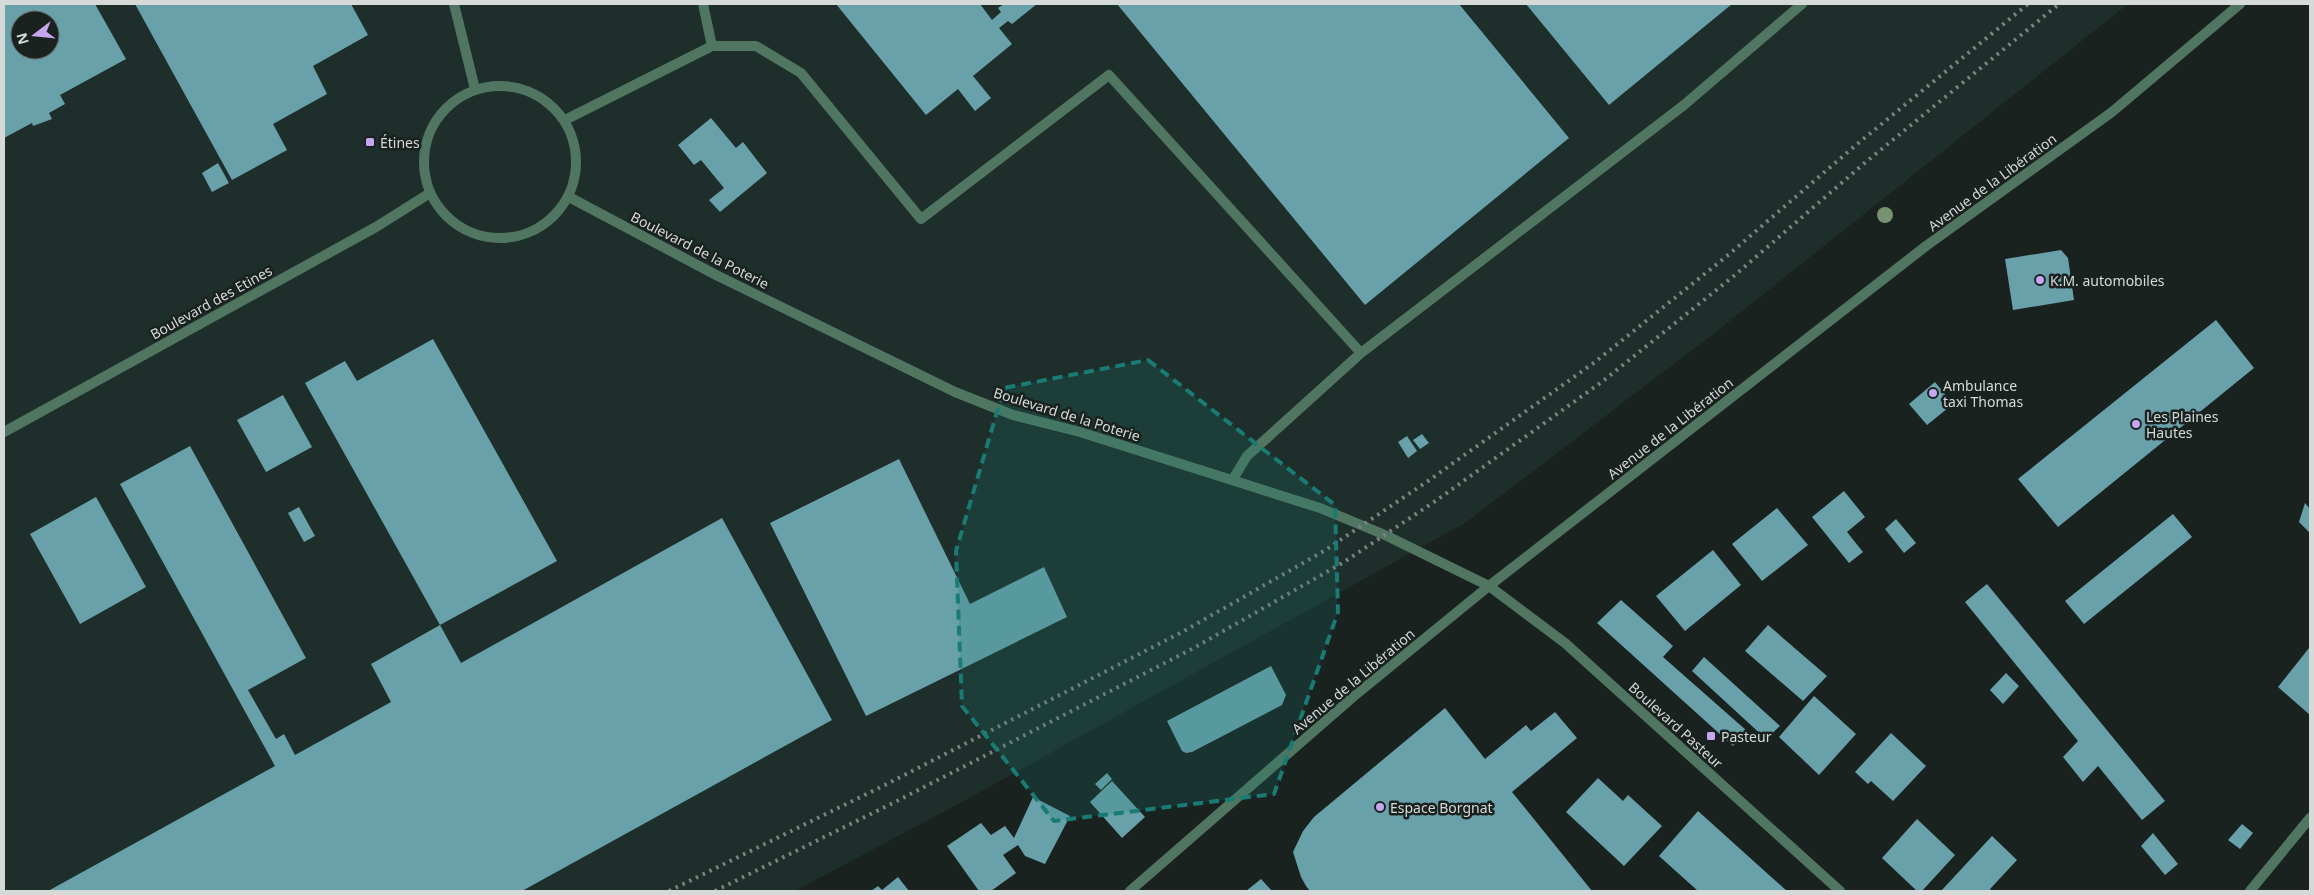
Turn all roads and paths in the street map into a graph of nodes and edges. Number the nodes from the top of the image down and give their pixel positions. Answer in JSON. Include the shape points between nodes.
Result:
{"nodes":[{"id":1,"x":454,"y":4,"type":"edge"},
{"id":2,"x":703,"y":4,"type":"edge"},
{"id":3,"x":1802,"y":4,"type":"edge"},
{"id":4,"x":2240,"y":4,"type":"edge"},
{"id":5,"x":712,"y":46,"type":"junction"},
{"id":6,"x":474,"y":89,"type":"junction"},
{"id":7,"x":565,"y":120,"type":"junction"},
{"id":8,"x":430,"y":193,"type":"junction"},
{"id":9,"x":569,"y":197,"type":"junction"},
{"id":10,"x":1361,"y":354,"type":"junction"},
{"id":11,"x":4,"y":432,"type":"edge"},
{"id":12,"x":1233,"y":479,"type":"junction"},
{"id":13,"x":1489,"y":586,"type":"junction"},
{"id":14,"x":2310,"y":818,"type":"edge"},
{"id":15,"x":1130,"y":891,"type":"edge"},
{"id":16,"x":1840,"y":891,"type":"edge"},
{"id":17,"x":2250,"y":891,"type":"edge"}],
"edges":[{"from":1,"to":6,"type":"street"},
{"from":2,"to":5,"type":"street"},
{"from":3,"to":10,"type":"street","via":[[1684,105]]},
{"from":4,"to":13,"type":"street","name":"Avenue de la Libération","via":[[2112,112],[1926,246]]},
{"from":5,"to":7,"type":"street"},
{"from":5,"to":10,"type":"street","via":[[756,46],[801,73],[921,219],[1109,75]]},
{"from":6,"to":7,"type":"street","via":[[500,84],[526,88],[548,101]]},
{"from":6,"to":8,"type":"street","via":[[452,101],[435,120],[426,143],[424,169]]},
{"from":7,"to":9,"type":"street","via":[[574,138],[577,158],[576,178]]},
{"from":8,"to":9,"type":"street","via":[[444,214],[463,229],[486,237],[511,238],[534,231],[554,216]]},
{"from":8,"to":11,"type":"street","name":"Boulevard des Etines","via":[[368,232]]},
{"from":9,"to":12,"type":"street","name":"Boulevard de la Poterie","via":[[716,275],[956,392],[1013,415]]},
{"from":10,"to":12,"type":"street","via":[[1247,456]]},
{"from":12,"to":13,"type":"street","name":"Boulevard de la Poterie","via":[[1385,534]]},
{"from":13,"to":15,"type":"street","name":"Avenue de la Libération","via":[[1353,697]]},
{"from":13,"to":16,"type":"street","name":"Boulevard Pasteur","via":[[1565,643]]},
{"from":14,"to":17,"type":"street"}]}
